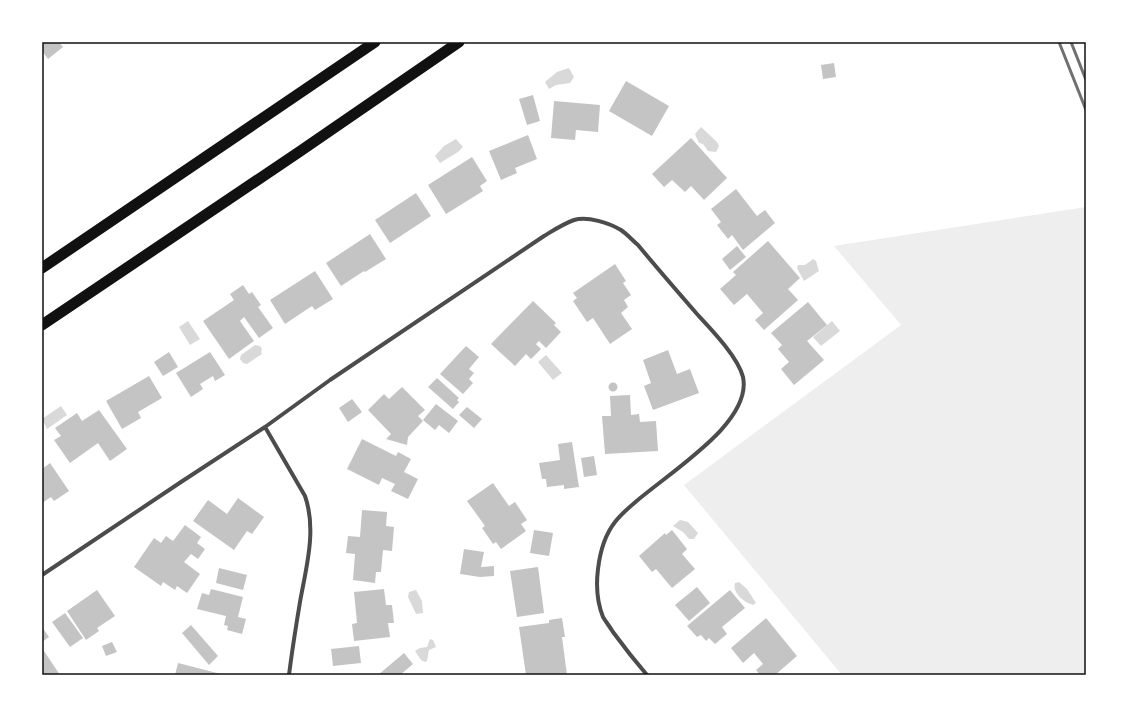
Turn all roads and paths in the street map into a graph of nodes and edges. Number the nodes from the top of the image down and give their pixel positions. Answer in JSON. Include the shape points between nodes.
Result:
{"nodes":[{"id":1,"x":375,"y":42,"type":"edge"},
{"id":2,"x":459,"y":42,"type":"edge"},
{"id":3,"x":42,"y":268,"type":"edge"},
{"id":4,"x":42,"y":325,"type":"edge"},
{"id":5,"x":265,"y":427,"type":"junction"},
{"id":6,"x":42,"y":575,"type":"edge"},
{"id":7,"x":289,"y":675,"type":"edge"},
{"id":8,"x":647,"y":675,"type":"edge"}],
"edges":[{"from":1,"to":3,"type":"highway"},
{"from":2,"to":4,"type":"highway"},
{"from":5,"to":6,"type":"street"},
{"from":5,"to":7,"type":"street","via":[[309,506],[310,537]]},
{"from":5,"to":8,"type":"street","via":[[330,380],[562,225],[575,220],[589,219],[622,231],[638,245],[723,343],[742,375],[744,389],[740,405],[731,419],[701,450],[629,508],[605,538],[597,579],[598,602],[604,618],[626,651]]}]}
